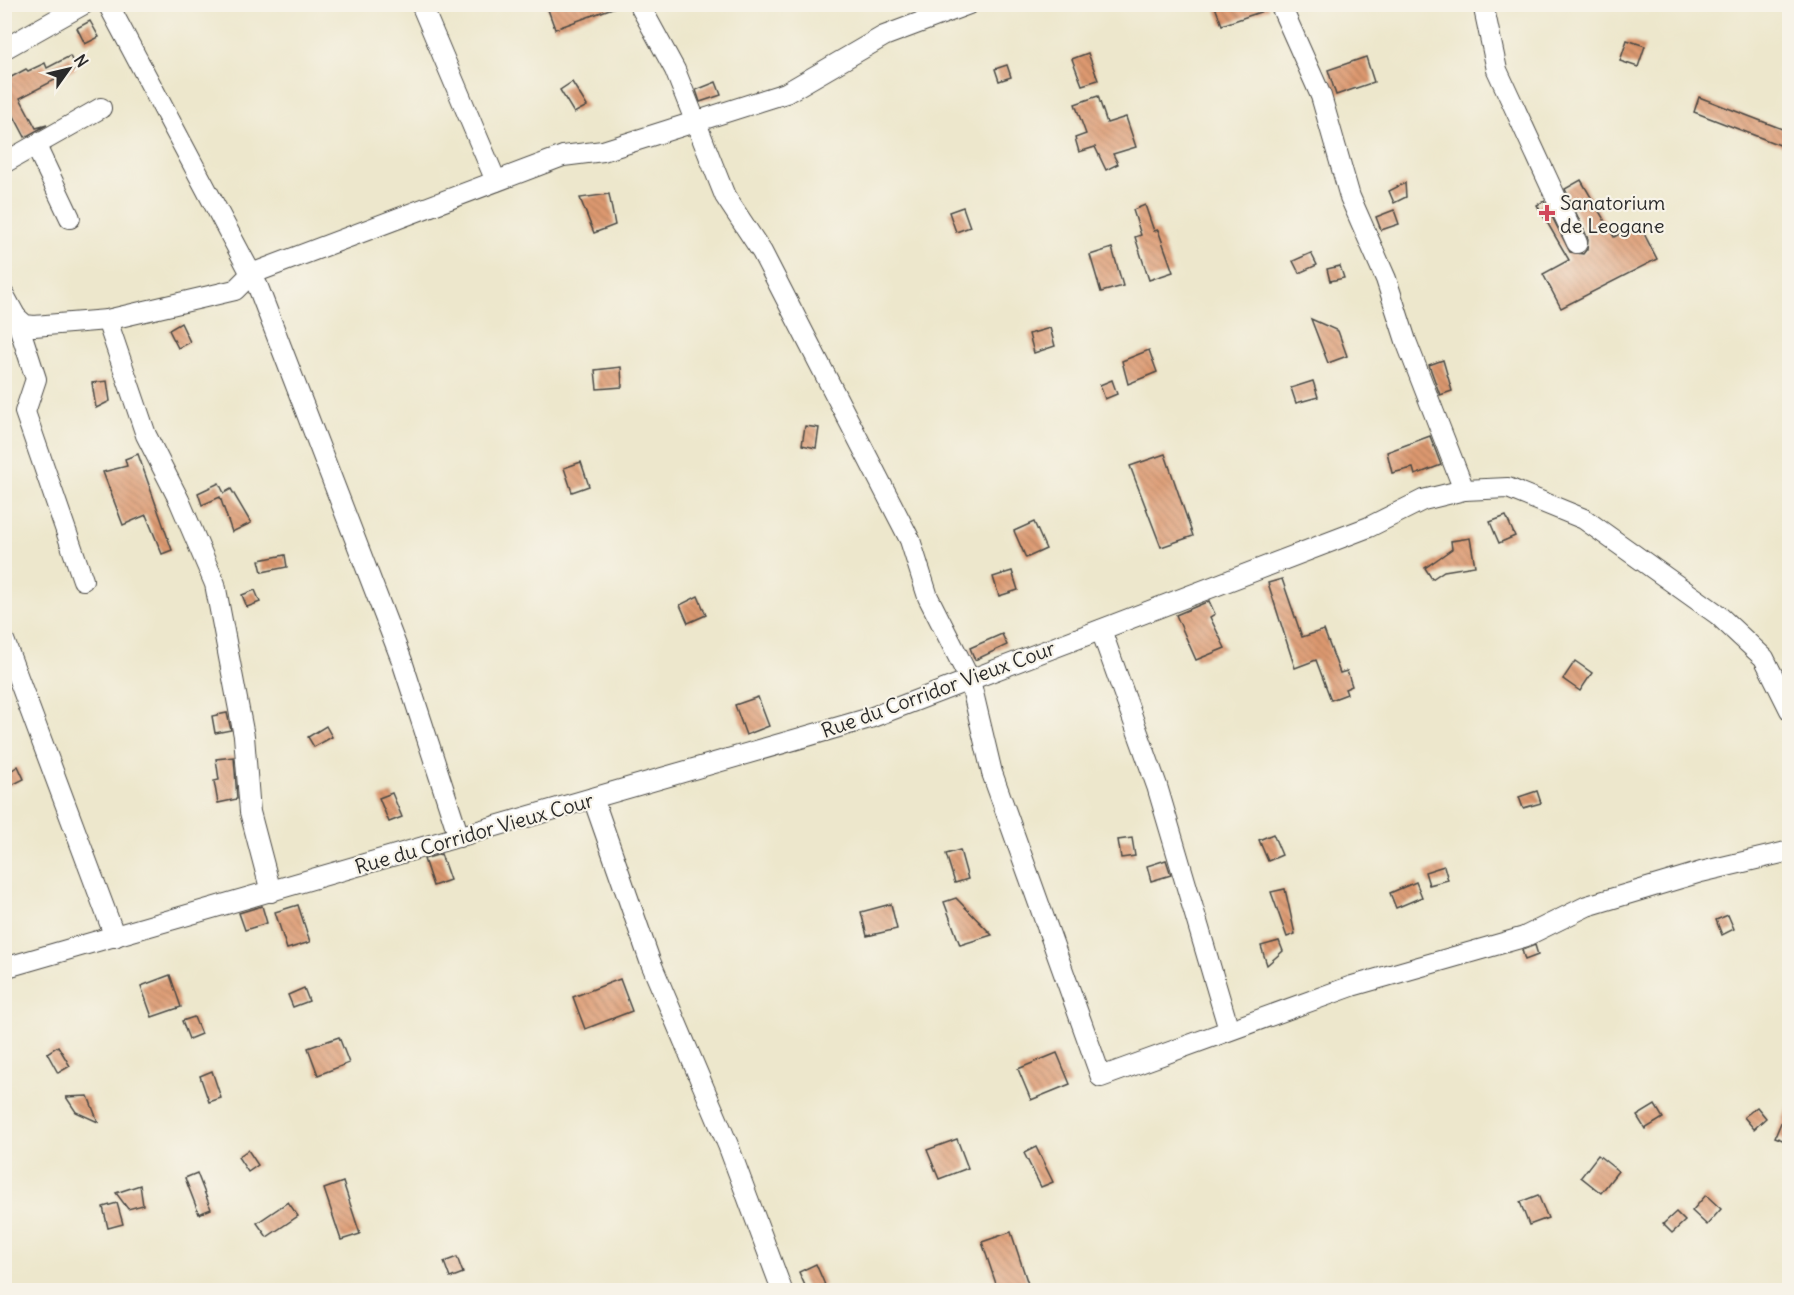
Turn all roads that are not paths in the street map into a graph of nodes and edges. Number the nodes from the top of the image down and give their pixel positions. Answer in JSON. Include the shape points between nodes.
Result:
{"nodes":[{"id":1,"x":84,"y":4,"type":"edge"},
{"id":2,"x":108,"y":4,"type":"edge"},
{"id":3,"x":421,"y":4,"type":"edge"},
{"id":4,"x":639,"y":4,"type":"edge"},
{"id":5,"x":969,"y":4,"type":"edge"},
{"id":6,"x":1280,"y":4,"type":"edge"},
{"id":7,"x":1483,"y":4,"type":"edge"},
{"id":8,"x":4,"y":49,"type":"edge"},
{"id":9,"x":101,"y":108,"type":"dead end"},
{"id":10,"x":695,"y":122,"type":"junction"},
{"id":11,"x":36,"y":146,"type":"junction"},
{"id":12,"x":4,"y":163,"type":"edge"},
{"id":13,"x":496,"y":181,"type":"junction"},
{"id":14,"x":70,"y":218,"type":"dead end"},
{"id":15,"x":1577,"y":243,"type":"dead end"},
{"id":16,"x":250,"y":274,"type":"junction"},
{"id":17,"x":4,"y":295,"type":"edge"},
{"id":18,"x":16,"y":317,"type":"junction"},
{"id":19,"x":107,"y":320,"type":"junction"},
{"id":20,"x":1464,"y":490,"type":"junction"},
{"id":21,"x":83,"y":580,"type":"dead end"},
{"id":22,"x":1101,"y":630,"type":"junction"},
{"id":23,"x":4,"y":640,"type":"edge"},
{"id":24,"x":970,"y":680,"type":"junction"},
{"id":25,"x":1790,"y":710,"type":"edge"},
{"id":26,"x":593,"y":798,"type":"junction"},
{"id":27,"x":459,"y":837,"type":"junction"},
{"id":28,"x":1790,"y":851,"type":"edge"},
{"id":29,"x":271,"y":892,"type":"junction"},
{"id":30,"x":115,"y":937,"type":"junction"},
{"id":31,"x":4,"y":968,"type":"edge"},
{"id":32,"x":1229,"y":1030,"type":"junction"},
{"id":33,"x":783,"y":1290,"type":"edge"}],
"edges":[{"from":1,"to":8,"type":"street"},
{"from":2,"to":16,"type":"street"},
{"from":3,"to":13,"type":"street"},
{"from":4,"to":10,"type":"street","via":[[675,70]]},
{"from":5,"to":10,"type":"street","via":[[884,36],[786,93]]},
{"from":6,"to":20,"type":"street","via":[[1321,96],[1350,197],[1386,279]]},
{"from":7,"to":15,"type":"street","via":[[1497,70]]},
{"from":9,"to":11,"type":"street"},
{"from":10,"to":13,"type":"street","via":[[603,151],[563,156]]},
{"from":10,"to":24,"type":"street","via":[[725,196],[762,252],[910,540],[928,597]]},
{"from":11,"to":12,"type":"street"},
{"from":11,"to":14,"type":"street"},
{"from":13,"to":16,"type":"street"},
{"from":16,"to":19,"type":"street","via":[[235,290]]},
{"from":16,"to":27,"type":"street","via":[[402,660]]},
{"from":17,"to":18,"type":"street"},
{"from":18,"to":19,"type":"street","via":[[25,325],[34,326]]},
{"from":18,"to":21,"type":"street","via":[[36,379],[25,412]]},
{"from":19,"to":29,"type":"street","via":[[146,435],[215,584],[244,736],[250,812]]},
{"from":20,"to":22,"type":"street","name":"Rue du Corridor Vieux Cour","via":[[1423,500],[1369,527]]},
{"from":20,"to":25,"type":"street","name":"Rue du Corridor Vieux Cour","via":[[1508,488],[1584,519],[1718,614],[1764,658]]},
{"from":22,"to":24,"type":"street","name":"Rue du Corridor Vieux Cour"},
{"from":22,"to":32,"type":"street","via":[[1157,786]]},
{"from":23,"to":30,"type":"street"},
{"from":24,"to":26,"type":"street","name":"Rue du Corridor Vieux Cour","via":[[870,718]]},
{"from":24,"to":32,"type":"street","via":[[992,773],[1101,1077]]},
{"from":26,"to":27,"type":"street","name":"Rue du Corridor Vieux Cour"},
{"from":26,"to":33,"type":"street","via":[[650,961],[732,1155]]},
{"from":27,"to":29,"type":"street","name":"Rue du Corridor Vieux Cour"},
{"from":28,"to":32,"type":"street","via":[[1701,872],[1587,906],[1524,937],[1352,986]]},
{"from":29,"to":30,"type":"street","name":"Rue du Corridor Vieux Cour"},
{"from":30,"to":31,"type":"street","name":"Rue du Corridor Vieux Cour"}]}
